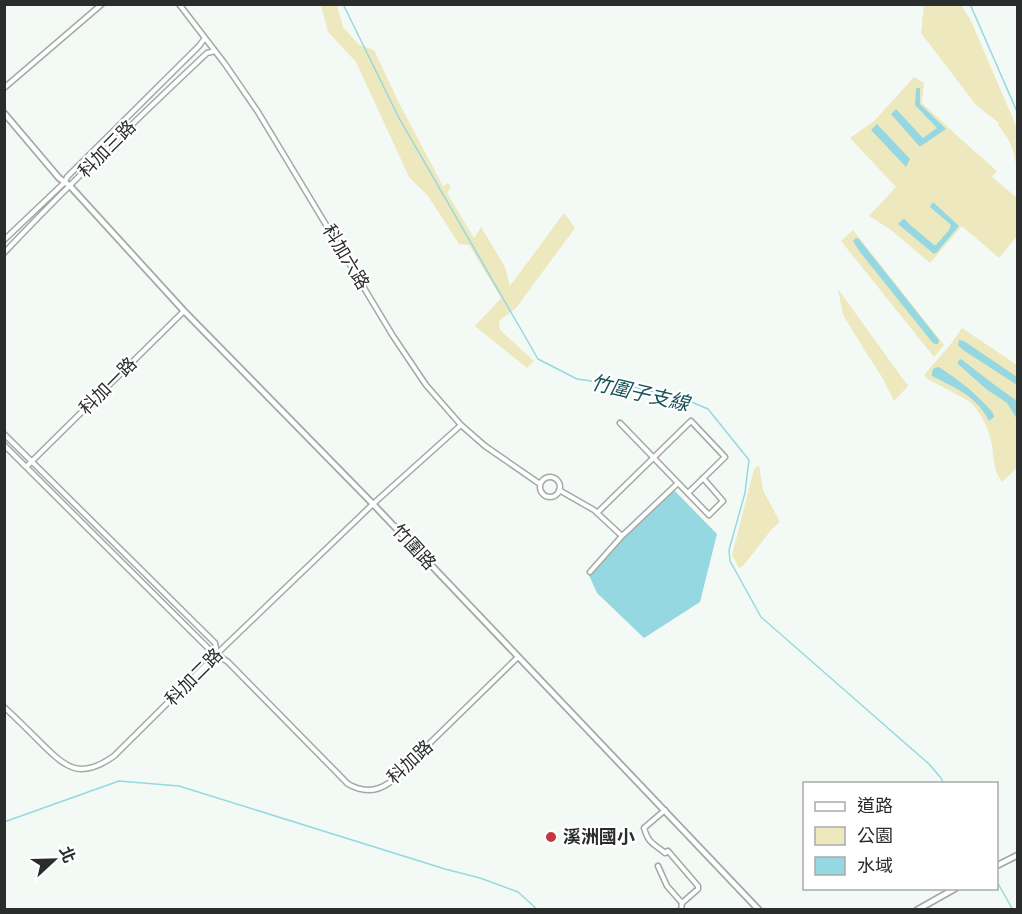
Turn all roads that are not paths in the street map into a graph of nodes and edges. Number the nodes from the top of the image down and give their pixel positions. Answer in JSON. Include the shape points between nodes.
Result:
{"nodes":[{"id":1,"x":102,"y":4,"type":"edge"},
{"id":2,"x":179,"y":4,"type":"edge"},
{"id":3,"x":205,"y":38,"type":"junction"},
{"id":4,"x":215,"y":51,"type":"junction"},
{"id":5,"x":4,"y":88,"type":"edge"},
{"id":6,"x":4,"y":113,"type":"edge"},
{"id":7,"x":68,"y":184,"type":"junction"},
{"id":8,"x":4,"y":240,"type":"edge"},
{"id":9,"x":4,"y":253,"type":"edge"},
{"id":10,"x":184,"y":311,"type":"junction"},
{"id":11,"x":620,"y":423,"type":"dead end"},
{"id":12,"x":461,"y":425,"type":"junction"},
{"id":13,"x":4,"y":434,"type":"edge"},
{"id":14,"x":4,"y":445,"type":"edge"},
{"id":15,"x":654,"y":458,"type":"junction"},
{"id":16,"x":32,"y":461,"type":"junction"},
{"id":17,"x":26,"y":467,"type":"junction"},
{"id":18,"x":704,"y":478,"type":"junction"},
{"id":19,"x":678,"y":483,"type":"junction"},
{"id":20,"x":540,"y":484,"type":"junction"},
{"id":21,"x":559,"y":490,"type":"junction"},
{"id":22,"x":688,"y":493,"type":"junction"},
{"id":23,"x":373,"y":504,"type":"junction"},
{"id":24,"x":597,"y":513,"type":"junction"},
{"id":25,"x":622,"y":536,"type":"junction"},
{"id":26,"x":590,"y":572,"type":"dead end"},
{"id":27,"x":217,"y":654,"type":"junction"},
{"id":28,"x":518,"y":657,"type":"junction"},
{"id":29,"x":4,"y":707,"type":"edge"},
{"id":30,"x":665,"y":810,"type":"junction"},
{"id":31,"x":1017,"y":855,"type":"edge"},
{"id":32,"x":998,"y":865,"type":"edge"},
{"id":33,"x":658,"y":866,"type":"dead end"},
{"id":34,"x":952,"y":890,"type":"edge"},
{"id":35,"x":682,"y":903,"type":"junction"},
{"id":36,"x":681,"y":909,"type":"edge"},
{"id":37,"x":759,"y":909,"type":"edge"},
{"id":38,"x":917,"y":909,"type":"edge"}],
"edges":[{"from":1,"to":5,"type":"street"},
{"from":2,"to":3,"type":"street","name":"科加六路"},
{"from":3,"to":4,"type":"street","name":"科加六路"},
{"from":3,"to":7,"type":"street","name":"科加三路","via":[[67,177]]},
{"from":4,"to":7,"type":"street","name":"科加三路","via":[[207,53]]},
{"from":4,"to":12,"type":"street","name":"科加六路","via":[[258,112],[409,361]]},
{"from":6,"to":7,"type":"street","name":"竹圍路"},
{"from":7,"to":8,"type":"street","name":"科加三路"},
{"from":7,"to":9,"type":"street","name":"科加三路"},
{"from":7,"to":10,"type":"street","name":"竹圍路"},
{"from":10,"to":16,"type":"street","name":"科加一路"},
{"from":10,"to":23,"type":"street","name":"竹圍路"},
{"from":11,"to":15,"type":"street"},
{"from":12,"to":20,"type":"street","name":"科加六路"},
{"from":12,"to":23,"type":"street","name":"科加二路"},
{"from":13,"to":16,"type":"street","name":"科加路"},
{"from":14,"to":17,"type":"street","name":"科加路"},
{"from":15,"to":18,"type":"street","via":[[691,421],[725,457]]},
{"from":15,"to":19,"type":"street"},
{"from":15,"to":24,"type":"street"},
{"from":16,"to":17,"type":"street","name":"科加一路"},
{"from":16,"to":27,"type":"street","name":"科加路","via":[[215,643]]},
{"from":17,"to":27,"type":"street","name":"科加路"},
{"from":18,"to":22,"type":"street"},
{"from":18,"to":22,"type":"street","via":[[723,501],[709,515]]},
{"from":19,"to":22,"type":"street"},
{"from":19,"to":25,"type":"street"},
{"from":20,"to":21,"type":"street","via":[[545,495],[555,495]]},
{"from":20,"to":21,"type":"street","via":[[552,478],[559,484]]},
{"from":21,"to":24,"type":"street"},
{"from":23,"to":27,"type":"street","name":"科加二路"},
{"from":23,"to":28,"type":"street","name":"竹圍路"},
{"from":24,"to":25,"type":"street"},
{"from":25,"to":26,"type":"street"},
{"from":27,"to":28,"type":"street","name":"科加路","via":[[348,783],[371,790],[394,779]]},
{"from":27,"to":29,"type":"street","name":"科加二路","via":[[114,756],[96,767],[66,766]]},
{"from":28,"to":30,"type":"street","name":"竹圍路"},
{"from":30,"to":35,"type":"street","via":[[644,828],[652,843],[665,853],[669,851],[698,886]]},
{"from":30,"to":37,"type":"street","name":"竹圍路"},
{"from":31,"to":32,"type":"street"},
{"from":33,"to":35,"type":"street","via":[[667,886]]},
{"from":34,"to":38,"type":"street"},
{"from":35,"to":36,"type":"street"}]}
